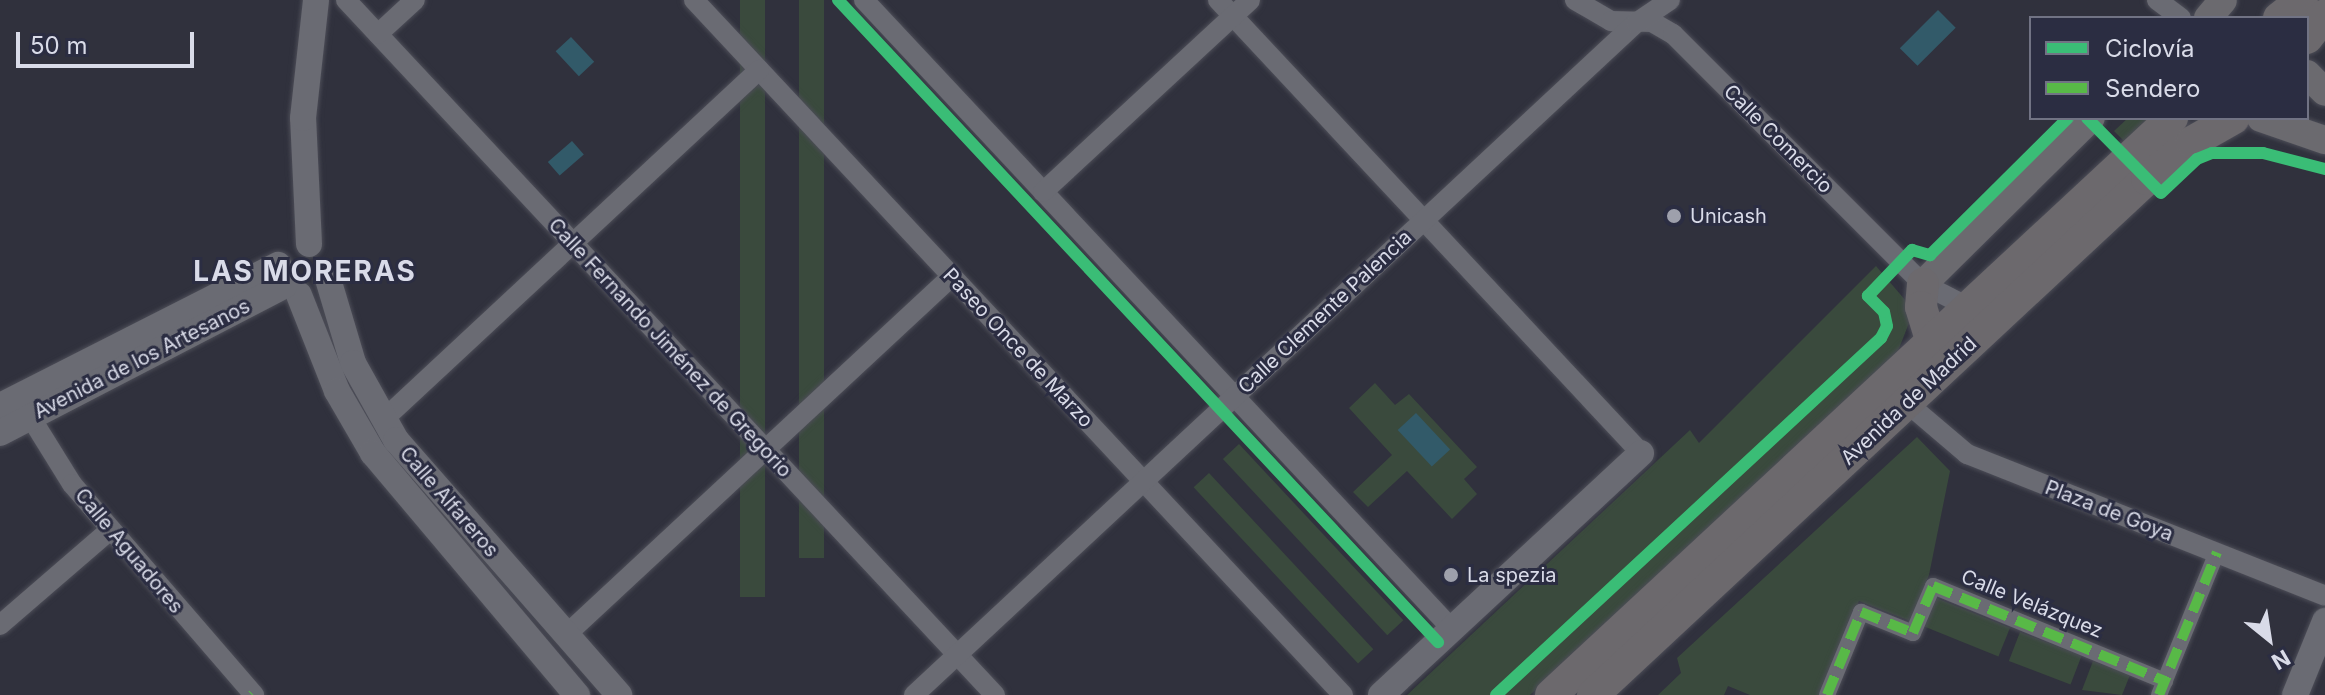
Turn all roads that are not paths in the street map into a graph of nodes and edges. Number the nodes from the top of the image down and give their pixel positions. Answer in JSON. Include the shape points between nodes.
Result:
{"nodes":[{"id":1,"x":316,"y":0,"type":"edge"},
{"id":2,"x":346,"y":0,"type":"edge"},
{"id":3,"x":415,"y":0,"type":"edge"},
{"id":4,"x":694,"y":0,"type":"edge"},
{"id":5,"x":864,"y":0,"type":"edge"},
{"id":6,"x":1218,"y":0,"type":"edge"},
{"id":7,"x":1250,"y":0,"type":"edge"},
{"id":8,"x":1575,"y":0,"type":"edge"},
{"id":9,"x":1670,"y":0,"type":"edge"},
{"id":10,"x":2157,"y":0,"type":"edge"},
{"id":11,"x":2223,"y":0,"type":"edge"},
{"id":12,"x":2302,"y":0,"type":"edge"},
{"id":13,"x":2325,"y":15,"type":"edge"},
{"id":14,"x":1233,"y":16,"type":"junction"},
{"id":15,"x":2178,"y":16,"type":"edge"},
{"id":16,"x":2210,"y":16,"type":"edge"},
{"id":17,"x":2282,"y":16,"type":"edge"},
{"id":18,"x":1636,"y":23,"type":"junction"},
{"id":19,"x":378,"y":34,"type":"junction"},
{"id":20,"x":2309,"y":35,"type":"edge"},
{"id":21,"x":759,"y":70,"type":"junction"},
{"id":22,"x":2309,"y":76,"type":"edge"},
{"id":23,"x":2325,"y":92,"type":"edge"},
{"id":24,"x":2089,"y":120,"type":"edge"},
{"id":25,"x":2170,"y":120,"type":"edge"},
{"id":26,"x":2230,"y":120,"type":"edge"},
{"id":27,"x":2267,"y":120,"type":"edge"},
{"id":28,"x":2325,"y":140,"type":"edge"},
{"id":29,"x":1043,"y":192,"type":"junction"},
{"id":30,"x":1424,"y":220,"type":"junction"},
{"id":31,"x":573,"y":243,"type":"junction"},
{"id":32,"x":309,"y":244,"type":"junction"},
{"id":33,"x":951,"y":277,"type":"junction"},
{"id":34,"x":328,"y":279,"type":"junction"},
{"id":35,"x":287,"y":282,"type":"junction"},
{"id":36,"x":1923,"y":284,"type":"junction"},
{"id":37,"x":1968,"y":307,"type":"junction"},
{"id":38,"x":1932,"y":342,"type":"junction"},
{"id":39,"x":1234,"y":397,"type":"junction"},
{"id":40,"x":1907,"y":403,"type":"junction"},
{"id":41,"x":16,"y":406,"type":"edge"},
{"id":42,"x":383,"y":420,"type":"junction"},
{"id":43,"x":0,"y":433,"type":"edge"},
{"id":44,"x":766,"y":450,"type":"junction"},
{"id":45,"x":1641,"y":453,"type":"joint"},
{"id":46,"x":1144,"y":481,"type":"junction"},
{"id":47,"x":109,"y":531,"type":"junction"},
{"id":48,"x":2217,"y":552,"type":"junction"},
{"id":49,"x":2325,"y":596,"type":"edge"},
{"id":50,"x":2325,"y":621,"type":"edge"},
{"id":51,"x":0,"y":625,"type":"edge"},
{"id":52,"x":1452,"y":629,"type":"junction"},
{"id":53,"x":566,"y":635,"type":"junction"},
{"id":54,"x":957,"y":655,"type":"junction"},
{"id":55,"x":2162,"y":688,"type":"edge"},
{"id":56,"x":253,"y":695,"type":"edge"},
{"id":57,"x":577,"y":695,"type":"edge"},
{"id":58,"x":619,"y":695,"type":"edge"},
{"id":59,"x":914,"y":695,"type":"edge"},
{"id":60,"x":995,"y":695,"type":"edge"},
{"id":61,"x":1343,"y":695,"type":"edge"},
{"id":62,"x":1381,"y":695,"type":"edge"},
{"id":63,"x":1551,"y":695,"type":"edge"},
{"id":64,"x":1593,"y":695,"type":"edge"},
{"id":65,"x":1827,"y":695,"type":"edge"},
{"id":66,"x":2295,"y":695,"type":"edge"}],
"edges":[{"from":1,"to":32,"type":"street","via":[[303,118]]},
{"from":2,"to":19,"type":"street","name":"Calle Fernando Jiménez de Gregorio"},
{"from":3,"to":19,"type":"street"},
{"from":4,"to":21,"type":"street","name":"Paseo Once de Marzo"},
{"from":5,"to":29,"type":"street"},
{"from":6,"to":14,"type":"street"},
{"from":7,"to":14,"type":"street"},
{"from":8,"to":18,"type":"street","name":"Calle Comercio","via":[[1611,21]]},
{"from":9,"to":18,"type":"street","name":"Calle Clemente Palencia"},
{"from":10,"to":15,"type":"street"},
{"from":11,"to":16,"type":"main road"},
{"from":12,"to":17,"type":"main road"},
{"from":13,"to":20,"type":"main road"},
{"from":14,"to":29,"type":"street"},
{"from":14,"to":30,"type":"street"},
{"from":18,"to":30,"type":"street","name":"Calle Clemente Palencia"},
{"from":18,"to":36,"type":"street","name":"Calle Comercio","via":[[1659,25],[1684,43]]},
{"from":19,"to":31,"type":"street","name":"Calle Fernando Jiménez de Gregorio"},
{"from":21,"to":31,"type":"street"},
{"from":21,"to":33,"type":"street","name":"Paseo Once de Marzo"},
{"from":22,"to":23,"type":"main road"},
{"from":24,"to":36,"type":"main road"},
{"from":25,"to":37,"type":"main road","name":"Avenida de Madrid"},
{"from":26,"to":40,"type":"main road","name":"Avenida de Madrid","via":[[2192,142],[2147,179]]},
{"from":27,"to":28,"type":"main road"},
{"from":29,"to":39,"type":"street"},
{"from":30,"to":39,"type":"street","name":"Calle Clemente Palencia"},
{"from":30,"to":45,"type":"street"},
{"from":31,"to":42,"type":"street"},
{"from":31,"to":44,"type":"street","name":"Calle Fernando Jiménez de Gregorio"},
{"from":32,"to":34,"type":"street","via":[[328,259]]},
{"from":32,"to":35,"type":"street","via":[[289,248]]},
{"from":33,"to":44,"type":"street"},
{"from":33,"to":46,"type":"street","name":"Paseo Once de Marzo"},
{"from":34,"to":35,"type":"street","via":[[318,291]]},
{"from":34,"to":42,"type":"street","name":"Calle Alfareros","via":[[353,363]]},
{"from":35,"to":41,"type":"street","name":"Avenida de los Artesanos"},
{"from":35,"to":57,"type":"street","name":"Calle Alfareros","via":[[373,453]]},
{"from":36,"to":37,"type":"street","name":"Calle Comercio"},
{"from":36,"to":38,"type":"main road","via":[[1921,307]]},
{"from":37,"to":38,"type":"main road","name":"Avenida de Madrid"},
{"from":38,"to":63,"type":"main road","name":"Avenida de Madrid"},
{"from":39,"to":46,"type":"street","name":"Calle Clemente Palencia"},
{"from":39,"to":52,"type":"street"},
{"from":40,"to":48,"type":"street","name":"Plaza de Goya","via":[[1967,454]]},
{"from":40,"to":64,"type":"main road","name":"Avenida de Madrid"},
{"from":41,"to":43,"type":"street","name":"Avenida de los Artesanos"},
{"from":41,"to":47,"type":"street","name":"Calle Aguadores"},
{"from":42,"to":53,"type":"street","name":"Calle Alfareros"},
{"from":44,"to":53,"type":"street"},
{"from":44,"to":54,"type":"street","name":"Calle Fernando Jiménez de Gregorio"},
{"from":45,"to":52,"type":"street"},
{"from":46,"to":54,"type":"street","name":"Calle Clemente Palencia"},
{"from":46,"to":61,"type":"street","name":"Paseo Once de Marzo"},
{"from":47,"to":51,"type":"street"},
{"from":47,"to":56,"type":"street","name":"Calle Aguadores"},
{"from":48,"to":49,"type":"street","name":"Plaza de Goya"},
{"from":48,"to":55,"type":"street"},
{"from":50,"to":66,"type":"street"},
{"from":52,"to":62,"type":"street"},
{"from":53,"to":58,"type":"street","name":"Calle Alfareros"},
{"from":54,"to":59,"type":"street","name":"Calle Clemente Palencia"},
{"from":54,"to":60,"type":"street","name":"Calle Fernando Jiménez de Gregorio"},
{"from":55,"to":65,"type":"street","name":"Calle Velázquez","via":[[1933,586],[1913,633],[1861,612]]}]}
